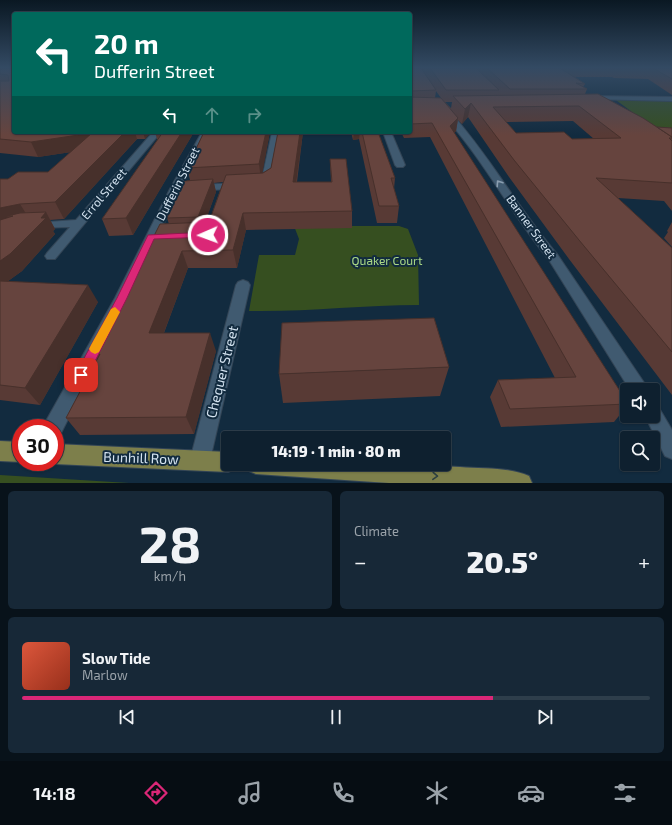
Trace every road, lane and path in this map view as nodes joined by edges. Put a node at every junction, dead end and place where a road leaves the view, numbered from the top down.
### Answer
1 (585, 92) edge
2 (591, 97) junction
3 (672, 99) edge
4 (587, 104) edge
5 (603, 105) joint
6 (441, 106) edge
7 (155, 134) edge
8 (205, 134) edge
9 (276, 134) edge
10 (388, 134) edge
11 (400, 165) dead end
12 (224, 187) junction
13 (175, 189) junction
14 (220, 199) edge
15 (79, 223) junction
16 (22, 227) edge
17 (52, 256) dead end
18 (243, 285) dead end
19 (635, 383) edge
20 (58, 419) edge
21 (658, 423) edge
22 (672, 449) edge
23 (0, 451) edge
24 (12, 452) edge
25 (64, 454) edge
26 (200, 460) junction
27 (221, 462) edge
28 (370, 471) edge
29 (522, 483) edge

1 - 2 main road
2 - 3 street
2 - 5 main road
4 - 5 street
19 -> 6 street, Banner Street
7 - 15 street, Errol Street
8 - 13 street, Dufferin Street
9 - 12 street
10 - 11 street
12 - 13 street
12 - 14 street
13 - 20 street, Dufferin Street
15 - 16 street
15 - 17 street, Errol Street
18 - 26 street, Chequer Street
21 - 22 street
23 - 24 main road
25 - 26 main road, Bunhill Row
26 - 27 main road, Bunhill Row
28 -> 29 main road

